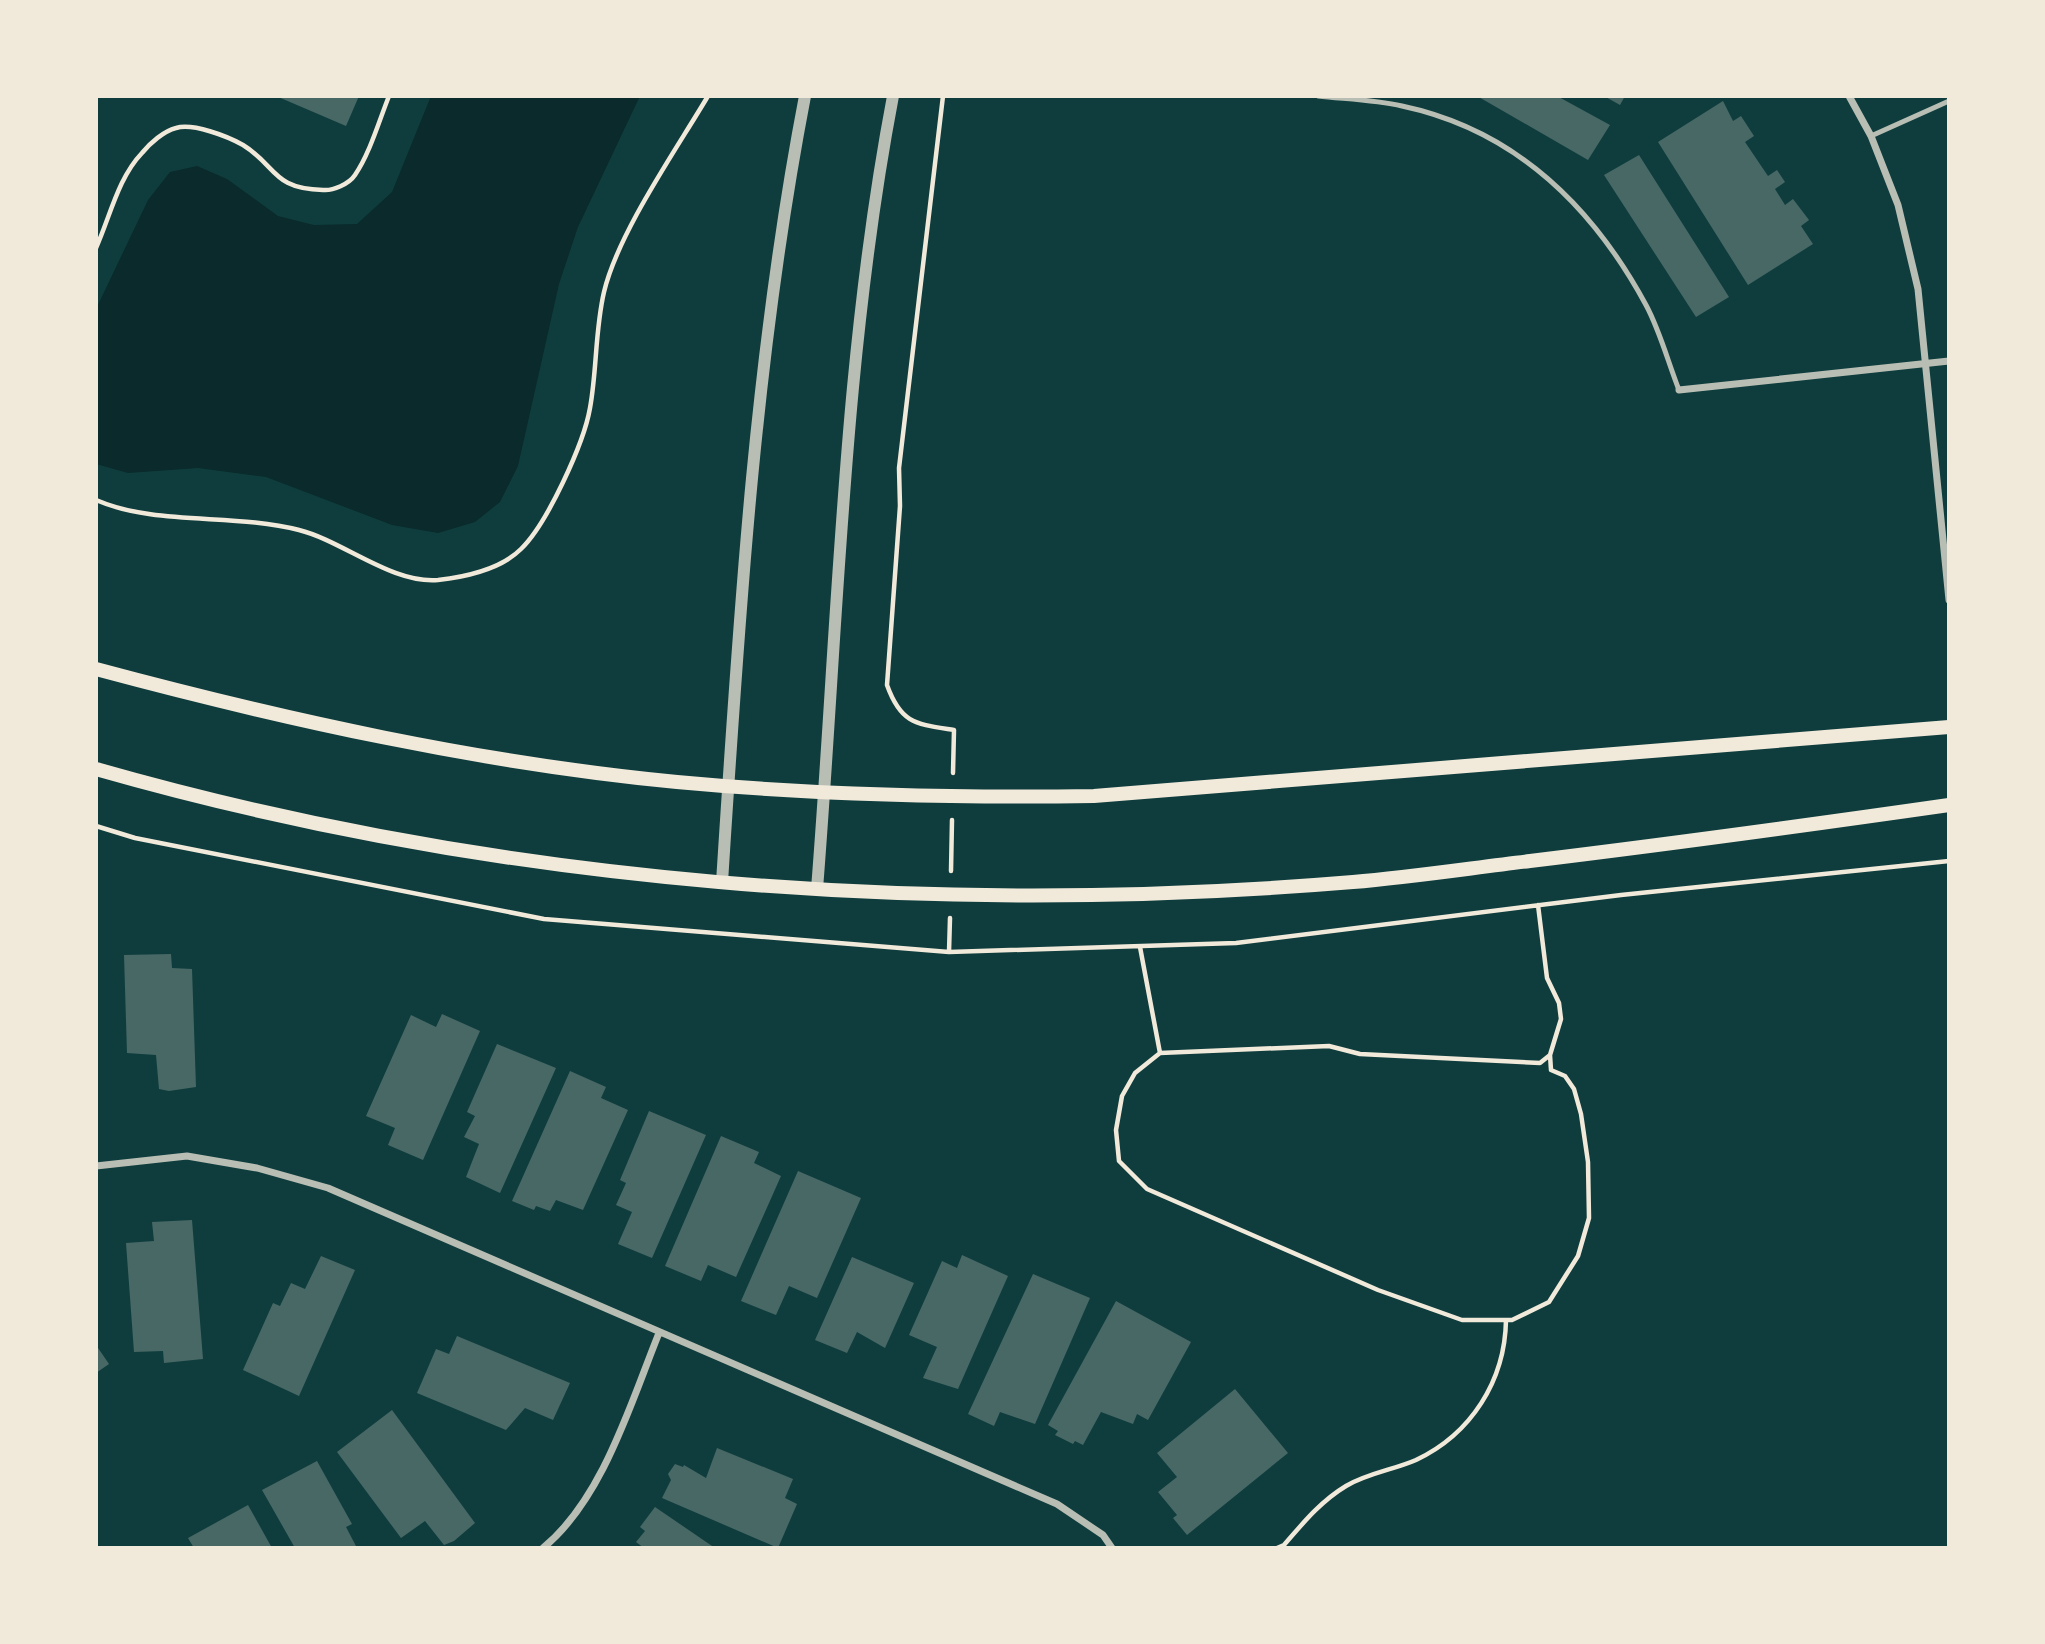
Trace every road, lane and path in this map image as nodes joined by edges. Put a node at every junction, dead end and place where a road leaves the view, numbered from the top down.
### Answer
1 (388, 96) edge
2 (708, 96) edge
3 (805, 96) edge
4 (893, 96) edge
5 (943, 96) edge
6 (1318, 96) edge
7 (1403, 96) edge
8 (1849, 96) edge
9 (1949, 101) edge
10 (1402, 106) junction
11 (1871, 136) junction
12 (96, 248) edge
13 (1949, 362) edge
14 (1925, 364) junction
15 (1679, 390) joint
16 (96, 500) edge
17 (1949, 600) edge
18 (96, 669) edge
19 (1949, 727) edge
20 (96, 769) edge
21 (728, 786) junction
22 (824, 793) junction
23 (952, 798) junction
24 (1949, 805) edge
25 (722, 882) junction
26 (817, 890) junction
27 (950, 894) junction
28 (1538, 905) dead end
29 (1140, 947) dead end
30 (949, 952) dead end
31 (1160, 1053) junction
32 (1550, 1055) junction
33 (96, 1166) edge
34 (1506, 1320) junction
35 (659, 1332) junction
36 (543, 1548) edge
37 (1112, 1548) edge
38 (1278, 1548) edge

1 - 12 path
2 - 16 path
3 - 21 street
4 - 22 street
5 - 23 path
6 - 10 lane
7 - 10 lane
8 - 11 street
9 - 11 lane
10 - 15 lane
11 - 14 street
13 - 14 street
14 - 15 street
14 - 17 street
18 - 21 main road
19 - 23 main road
20 - 25 main road
21 - 22 main road
21 - 25 street
22 - 23 main road
22 - 26 street
23 - 27 path
24 - 27 main road
25 - 26 main road
26 - 27 main road
27 - 30 path
28 - 32 path
29 - 31 path
31 - 32 path
31 - 34 path
32 - 34 path
33 - 35 street
34 - 38 path
35 - 36 street
35 - 37 street

